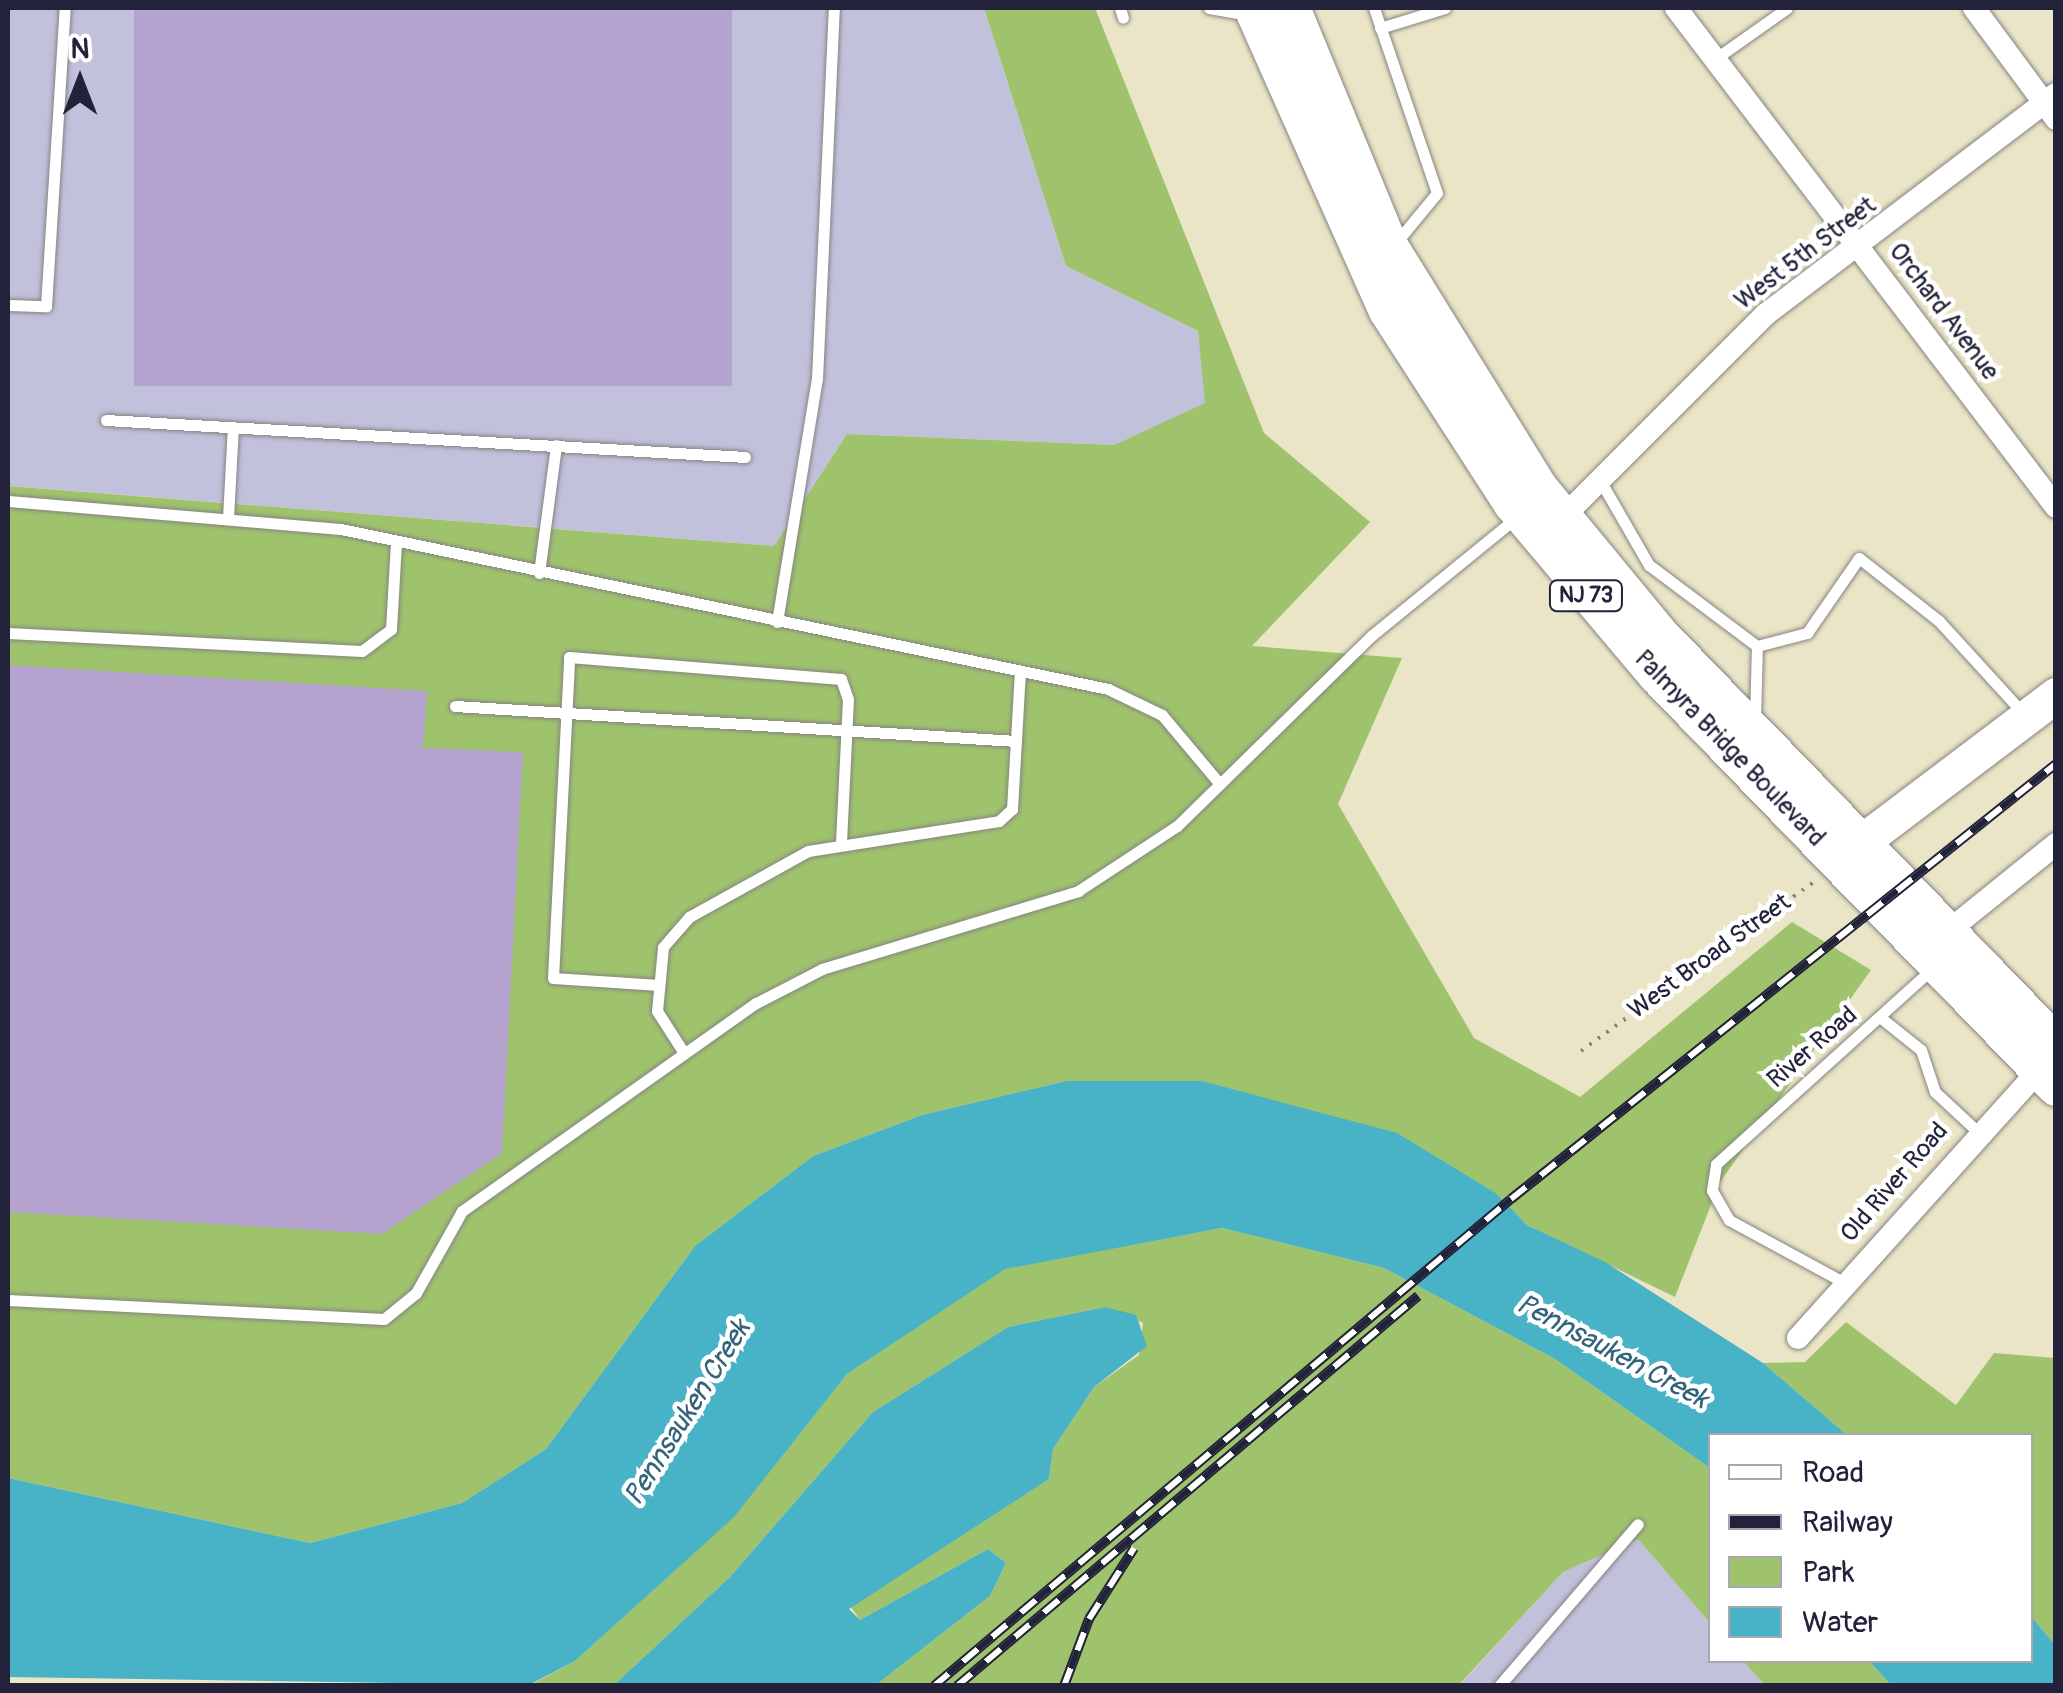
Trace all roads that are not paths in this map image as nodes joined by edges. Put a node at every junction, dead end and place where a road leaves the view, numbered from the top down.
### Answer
1 (66, 8) edge
2 (834, 8) edge
3 (1209, 8) edge
4 (1374, 8) edge
5 (1445, 8) edge
6 (1676, 8) edge
7 (1787, 8) edge
8 (1974, 8) edge
9 (1267, 10) edge
10 (1380, 28) junction
11 (1715, 60) junction
12 (2051, 105) edge
13 (1390, 248) junction
14 (1861, 248) junction
15 (8, 305) edge
16 (106, 420) dead end
17 (233, 427) junction
18 (556, 446) junction
19 (744, 458) dead end
20 (1601, 482) junction
21 (8, 501) edge
22 (2056, 508) edge
23 (1521, 514) junction
24 (228, 518) junction
25 (1562, 518) junction
26 (396, 541) junction
27 (1641, 555) junction
28 (1600, 566) junction
29 (539, 573) junction
30 (776, 622) junction
31 (8, 633) edge
32 (1757, 646) junction
33 (1020, 671) junction
34 (2056, 695) edge
35 (455, 706) dead end
36 (565, 714) junction
37 (2026, 717) junction
38 (846, 731) junction
39 (1754, 734) junction
40 (1016, 742) junction
41 (1220, 784) junction
42 (841, 844) junction
43 (2056, 844) edge
44 (1850, 853) junction
45 (1942, 948) junction
46 (659, 984) junction
47 (1881, 1018) junction
48 (684, 1053) junction
49 (2050, 1067) edge
50 (1977, 1130) junction
51 (1845, 1283) junction
52 (8, 1300) edge
53 (1798, 1338) dead end
54 (1638, 1524) dead end
55 (1499, 1686) edge

1 - 15 lane
2 - 30 lane
3 - 9 lane
4 - 10 lane
5 - 10 lane
6 - 11 street, Orchard Avenue
7 - 11 lane
8 - 12 street
9 - 13 highway, Palmyra Bridge Boulevard / NJ 73
9 - 23 highway, Palmyra Bridge Boulevard / NJ 73
10 - 13 lane
11 - 14 street, Orchard Avenue
12 - 14 street, West 5th Street
13 - 25 highway, Palmyra Bridge Boulevard / NJ 73
14 - 20 street, West 5th Street
14 - 22 street, Orchard Avenue
16 - 17 lane
17 - 18 lane
17 - 24 lane
18 - 19 lane
18 - 29 lane
20 - 25 street, West 5th Street
20 - 27 lane
21 - 24 lane
23 - 41 lane
23 - 44 highway, Palmyra Bridge Boulevard / NJ 73
24 - 26 lane
25 - 28 highway, Palmyra Bridge Boulevard / NJ 73
26 - 29 lane
26 - 31 lane
27 - 28 lane
27 - 32 lane
28 - 39 highway, Palmyra Bridge Boulevard / NJ 73
29 - 30 lane
30 - 33 lane
32 - 37 lane
32 - 39 lane
33 - 40 lane
33 - 41 lane
34 - 37 main road
35 - 36 lane
36 - 38 lane
36 - 38 lane
36 - 46 lane
37 - 44 main road
38 - 40 lane
38 - 42 lane
39 - 44 highway, Palmyra Bridge Boulevard / NJ 73
40 - 42 lane
41 - 48 lane
42 - 46 lane
43 - 45 street
44 - 45 highway, Palmyra Bridge Boulevard / NJ 73
45 - 47 lane, River Road
45 - 49 highway, Palmyra Bridge Boulevard / NJ 73
46 - 48 lane
47 - 50 lane
47 - 51 lane, River Road
48 - 52 lane
49 - 50 street, Old River Road
50 - 51 street, Old River Road
51 - 53 street, Old River Road
54 - 55 lane

